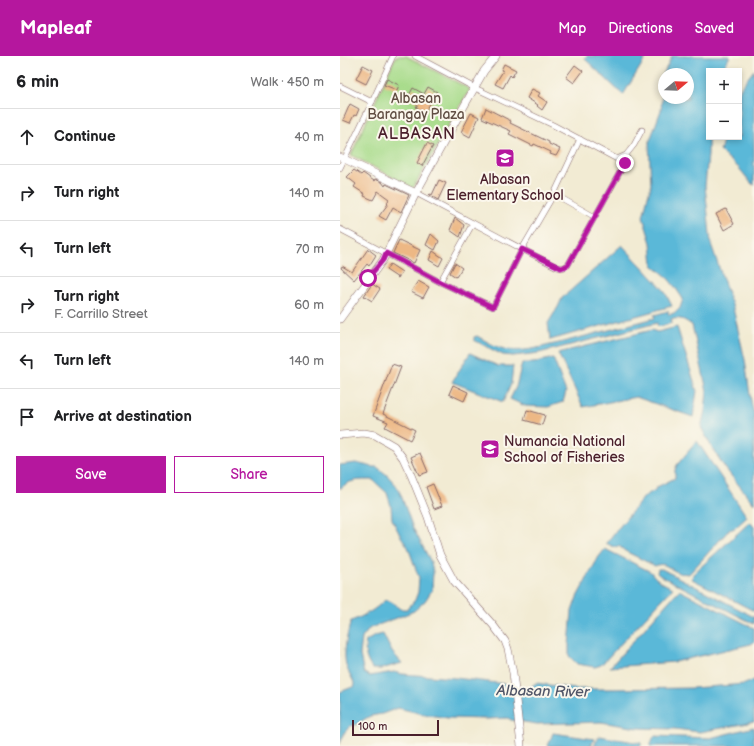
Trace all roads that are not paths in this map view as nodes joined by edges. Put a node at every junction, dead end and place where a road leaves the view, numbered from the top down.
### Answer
1 (393, 56) edge
2 (415, 56) edge
3 (496, 56) edge
4 (340, 86) edge
5 (475, 88) junction
6 (372, 102) junction
7 (642, 130) dead end
8 (580, 139) junction
9 (626, 155) junction
10 (342, 158) edge
11 (340, 168) edge
12 (416, 193) junction
13 (554, 194) junction
14 (595, 217) junction
15 (473, 223) junction
16 (340, 229) edge
17 (522, 249) junction
18 (386, 253) junction
19 (440, 282) junction
20 (340, 319) edge
21 (340, 435) edge
22 (521, 746) edge

1 - 6 street
2 - 5 street
3 - 5 street
4 - 6 street
5 - 8 street
5 - 12 street
6 - 10 street
7 - 9 street
8 - 9 street
8 - 13 street
9 - 14 street
10 - 11 street
10 - 12 street
12 - 15 street
12 - 18 street
13 - 14 street
13 - 17 street
14 - 17 street
15 - 17 street
15 - 19 street
16 - 18 street
17 - 19 street
18 - 19 street
18 - 20 street
21 - 22 street

